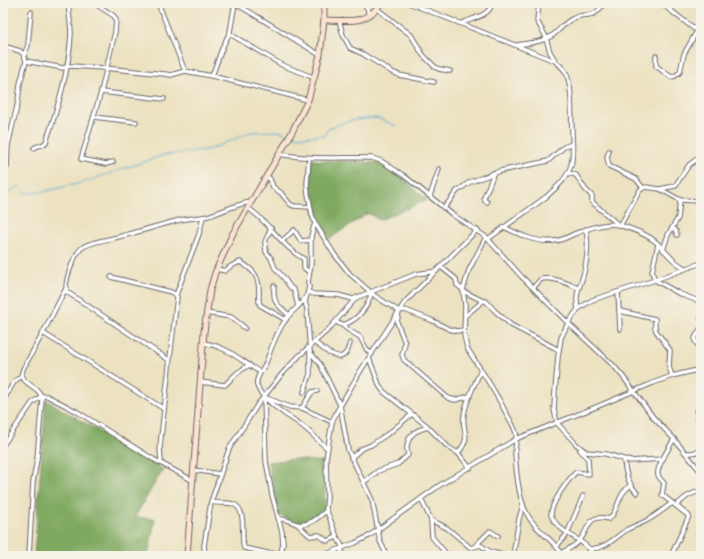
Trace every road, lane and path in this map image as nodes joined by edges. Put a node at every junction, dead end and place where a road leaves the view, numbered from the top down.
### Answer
1 (69, 3) edge
2 (94, 3) edge
3 (158, 3) edge
4 (235, 3) edge
5 (324, 3) edge
6 (364, 3) edge
7 (381, 3) edge
8 (409, 3) edge
9 (492, 3) edge
10 (539, 3) edge
11 (604, 3) edge
12 (661, 3) edge
13 (377, 9) junction
14 (31, 12) dead end
15 (368, 17) junction
16 (324, 20) junction
17 (339, 20) junction
18 (462, 23) junction
19 (697, 31) junction
20 (230, 34) junction
21 (701, 34) edge
22 (546, 39) junction
23 (516, 45) junction
24 (3, 46) edge
25 (24, 55) junction
26 (320, 55) junction
27 (656, 56) dead end
28 (26, 61) junction
29 (555, 61) junction
30 (67, 67) junction
31 (107, 68) junction
32 (185, 71) junction
33 (450, 72) dead end
34 (212, 76) junction
35 (315, 78) junction
36 (434, 82) dead end
37 (102, 92) junction
38 (164, 99) dead end
39 (308, 100) junction
40 (94, 117) junction
41 (136, 122) dead end
42 (572, 144) junction
43 (34, 148) dead end
44 (609, 151) dead end
45 (279, 154) junction
46 (701, 156) edge
47 (309, 158) junction
48 (113, 162) dead end
49 (7, 167) dead end
50 (439, 168) dead end
51 (493, 173) junction
52 (568, 173) junction
53 (266, 176) junction
54 (643, 188) junction
55 (660, 189) junction
56 (430, 196) junction
57 (680, 200) junction
58 (251, 202) junction
59 (487, 202) dead end
60 (701, 202) edge
61 (310, 207) junction
62 (248, 208) junction
63 (444, 208) junction
64 (203, 217) junction
65 (315, 223) junction
66 (620, 226) junction
67 (271, 228) junction
68 (504, 228) junction
69 (673, 228) junction
70 (586, 229) junction
71 (477, 230) junction
72 (677, 235) dead end
73 (487, 238) junction
74 (282, 240) junction
75 (311, 240) junction
76 (658, 244) junction
77 (663, 250) junction
78 (701, 263) edge
79 (442, 267) junction
80 (685, 268) junction
81 (217, 269) junction
82 (437, 271) junction
83 (309, 272) junction
84 (111, 277) dead end
85 (655, 280) junction
86 (274, 286) dead end
87 (534, 288) junction
88 (578, 288) junction
89 (66, 289) junction
90 (463, 290) junction
91 (308, 292) junction
92 (371, 292) junction
93 (618, 292) junction
94 (176, 295) junction
95 (306, 297) junction
96 (356, 298) junction
97 (483, 301) junction
98 (701, 302) edge
99 (298, 306) junction
100 (578, 309) junction
101 (399, 311) junction
102 (620, 311) junction
103 (206, 313) junction
104 (289, 315) junction
105 (465, 316) junction
106 (286, 320) junction
107 (336, 322) junction
108 (568, 323) junction
109 (342, 325) junction
110 (245, 328) dead end
111 (701, 328) edge
112 (620, 329) dead end
113 (464, 330) junction
114 (43, 333) junction
115 (314, 342) junction
116 (203, 343) junction
117 (350, 343) dead end
118 (309, 346) junction
119 (701, 349) edge
120 (559, 350) junction
121 (310, 352) junction
122 (372, 354) junction
123 (369, 358) junction
124 (169, 360) junction
125 (249, 365) junction
126 (481, 370) junction
127 (701, 370) edge
128 (260, 372) junction
129 (21, 376) junction
130 (672, 376) junction
131 (200, 382) junction
132 (317, 391) dead end
133 (634, 391) junction
134 (304, 392) dead end
135 (42, 396) junction
136 (264, 396) junction
137 (470, 396) junction
138 (701, 398) edge
139 (4, 399) edge
140 (340, 405) junction
141 (302, 408) junction
142 (164, 409) junction
143 (412, 414) junction
144 (332, 422) junction
145 (557, 423) junction
146 (699, 424) dead end
147 (428, 427) junction
148 (516, 439) junction
149 (674, 439) junction
150 (576, 444) junction
151 (3, 445) edge
152 (327, 448) junction
153 (701, 451) edge
154 (686, 453) junction
155 (458, 454) junction
156 (351, 458) junction
157 (663, 459) junction
158 (624, 460) junction
159 (161, 463) junction
160 (470, 468) junction
161 (193, 470) junction
162 (701, 472) edge
163 (220, 474) junction
164 (192, 480) junction
165 (364, 482) junction
166 (630, 486) junction
167 (701, 490) edge
168 (637, 493) dead end
169 (583, 496) dead end
170 (421, 499) junction
171 (210, 502) junction
172 (672, 504) junction
173 (523, 505) junction
174 (676, 506) junction
175 (326, 512) junction
176 (279, 519) junction
177 (431, 520) junction
178 (298, 525) junction
179 (379, 529) junction
180 (567, 534) junction
181 (498, 536) dead end
182 (337, 537) junction
183 (580, 541) junction
184 (476, 545) junction
185 (556, 546) junction
186 (342, 549) junction
187 (590, 549) junction
188 (563, 554) edge
189 (280, 555) edge
190 (29, 556) edge
191 (187, 556) edge
192 (205, 556) edge
193 (321, 556) edge
194 (345, 556) edge
195 (387, 556) edge
196 (448, 556) edge
197 (506, 556) edge
198 (513, 556) edge
199 (596, 556) edge
200 (671, 556) edge

1 - 30 street
2 - 31 street
3 - 32 street
4 - 20 street
4 - 26 street
5 - 16 main road
6 - 15 street
7 - 13 main road
8 - 18 street
9 - 18 street
10 - 22 street
11 - 22 street
12 - 19 street
13 - 15 main road
13 - 33 street
14 - 25 street
15 - 17 main road
16 - 17 main road
16 - 26 main road
17 - 36 street
18 - 23 street
19 - 21 street
19 - 27 street
20 - 34 street
20 - 35 street
22 - 23 street
22 - 29 street
23 - 29 street
24 - 25 street
25 - 28 street
26 - 35 main road
28 - 30 street
28 - 49 street
29 - 42 street
30 - 31 street
30 - 43 street
31 - 32 street
31 - 37 street
32 - 34 street
34 - 39 street
35 - 39 main road
37 - 38 street
37 - 40 street
39 - 45 main road
40 - 41 street
40 - 48 street
42 - 51 street
42 - 52 street
44 - 54 street
45 - 47 street
45 - 53 main road
46 - 55 street
47 - 56 street
47 - 61 street
50 - 56 street
51 - 59 street
51 - 63 street
52 - 66 street
52 - 68 street
53 - 58 main road
53 - 61 street
54 - 55 street
54 - 66 street
55 - 57 street
56 - 63 street
57 - 60 street
57 - 69 street
58 - 62 main road
58 - 64 street
61 - 65 street
62 - 67 street
62 - 81 main road
63 - 71 street
64 - 89 street
64 - 94 street
65 - 75 street
65 - 92 street
66 - 70 street
66 - 76 street
67 - 74 street
67 - 99 street
68 - 70 street
68 - 73 street
69 - 72 street
69 - 77 street
70 - 88 street
71 - 73 street
71 - 79 street
73 - 87 street
73 - 90 street
74 - 75 street
74 - 83 street
75 - 83 street
76 - 77 street
76 - 85 street
77 - 80 street
78 - 80 street
79 - 82 street
79 - 90 street
80 - 85 street
81 - 103 main road
81 - 106 street
82 - 92 street
82 - 101 street
83 - 91 street
84 - 94 street
85 - 93 street
85 - 98 street
86 - 104 street
87 - 88 street
87 - 108 street
88 - 100 street
89 - 114 street
89 - 124 street
90 - 97 street
90 - 105 street
91 - 95 street
91 - 96 street
92 - 96 street
92 - 101 street
92 - 109 street
93 - 100 street
93 - 102 street
94 - 124 street
95 - 99 street
95 - 118 street
96 - 107 street
97 - 105 street
97 - 120 street
99 - 104 street
100 - 108 street
101 - 113 street
101 - 122 street
101 - 137 street
102 - 112 street
102 - 130 street
103 - 110 street
103 - 116 main road
104 - 106 street
105 - 113 street
106 - 128 street
107 - 109 street
107 - 115 street
108 - 120 street
108 - 133 street
109 - 122 street
111 - 119 street
113 - 126 street
114 - 129 street
114 - 142 street
115 - 117 street
115 - 118 street
116 - 125 street
116 - 131 main road
118 - 121 street
118 - 136 street
120 - 145 street
121 - 134 street
121 - 140 street
122 - 123 street
123 - 140 street
123 - 143 street
124 - 142 street
125 - 128 street
125 - 131 street
126 - 137 street
126 - 148 street
127 - 130 street
128 - 136 street
129 - 135 street
129 - 139 street
130 - 133 street
131 - 161 main road
132 - 141 street
133 - 145 street
133 - 149 street
135 - 151 street
135 - 159 street
135 - 190 street
136 - 141 street
136 - 152 street
136 - 163 street
136 - 176 street
137 - 155 street
138 - 146 street
140 - 144 street
140 - 156 street
141 - 144 street
142 - 159 street
143 - 147 street
143 - 156 street
144 - 152 street
145 - 148 street
145 - 150 street
147 - 155 street
147 - 165 street
148 - 160 street
148 - 173 street
149 - 154 street
149 - 157 street
150 - 158 street
150 - 180 street
152 - 175 street
153 - 154 street
154 - 162 street
155 - 160 street
156 - 165 street
157 - 158 street
157 - 172 street
158 - 166 street
159 - 164 street
160 - 170 street
161 - 163 street
161 - 164 main road
163 - 171 street
164 - 191 main road
165 - 179 street
166 - 168 street
166 - 183 street
167 - 174 street
169 - 180 street
170 - 177 street
170 - 179 street
171 - 189 street
171 - 192 street
172 - 174 street
172 - 187 street
173 - 185 street
173 - 198 street
174 - 200 street
175 - 178 street
175 - 182 street
176 - 178 street
176 - 189 street
177 - 184 street
177 - 196 street
178 - 182 street
179 - 186 street
179 - 195 street
180 - 183 street
180 - 185 street
181 - 184 street
182 - 186 street
183 - 187 street
183 - 188 street
184 - 197 street
185 - 188 street
186 - 193 street
186 - 194 street
187 - 199 street

